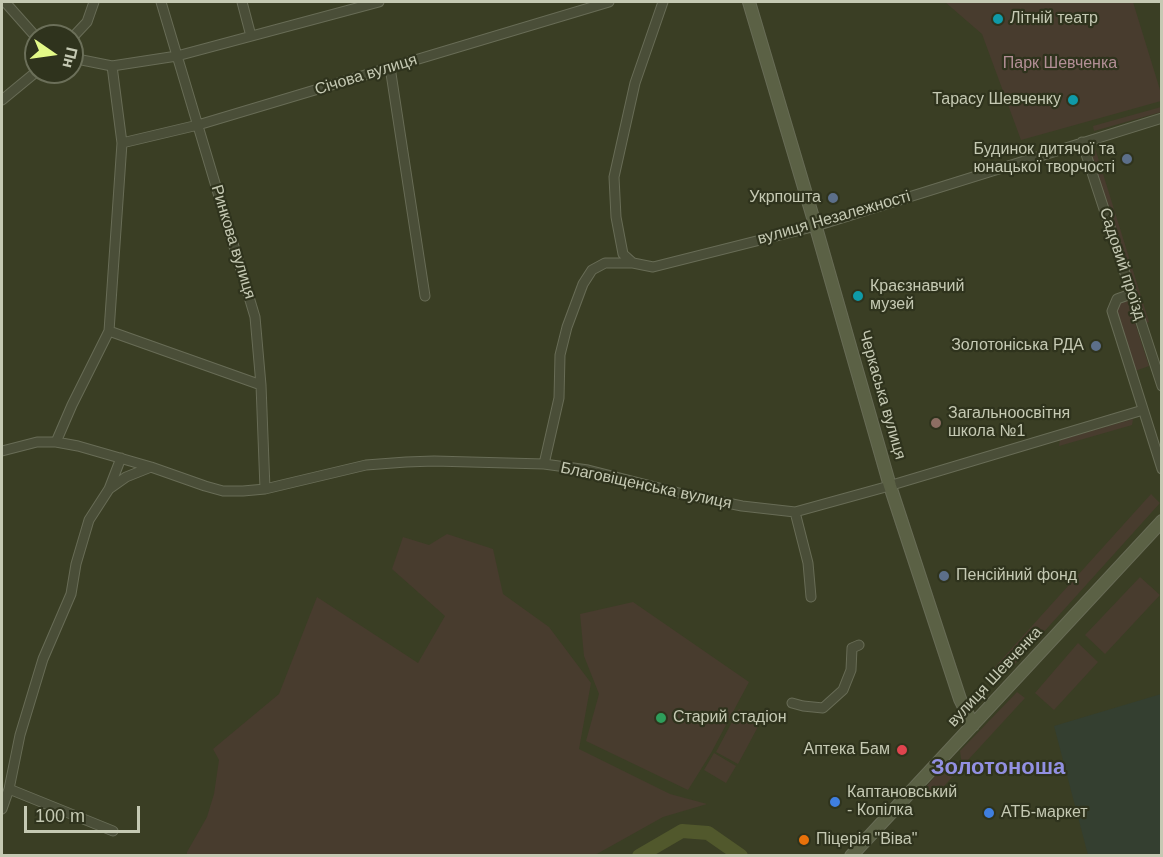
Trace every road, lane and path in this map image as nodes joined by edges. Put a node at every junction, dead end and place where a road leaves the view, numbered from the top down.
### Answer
1 (5, 2) edge
2 (94, 2) edge
3 (161, 2) edge
4 (242, 2) edge
5 (379, 2) edge
6 (609, 2) edge
7 (663, 2) edge
8 (749, 2) edge
9 (24, 24) edge
10 (84, 25) edge
11 (251, 36) junction
12 (177, 56) junction
13 (84, 60) edge
14 (112, 66) junction
15 (390, 67) junction
16 (24, 82) edge
17 (2, 100) edge
18 (1161, 118) edge
19 (198, 125) junction
20 (1082, 142) junction
21 (122, 143) junction
22 (816, 226) junction
23 (633, 263) junction
24 (1131, 294) junction
25 (425, 296) dead end
26 (109, 331) junction
27 (261, 385) junction
28 (1161, 386) edge
29 (1143, 410) junction
30 (56, 442) junction
31 (2, 451) edge
32 (121, 458) junction
33 (544, 464) junction
34 (151, 466) junction
35 (1161, 469) edge
36 (890, 486) junction
37 (109, 489) junction
38 (265, 489) junction
39 (795, 512) junction
40 (1161, 521) edge
41 (811, 597) dead end
42 (859, 645) dead end
43 (792, 703) dead end
44 (973, 725) junction
45 (9, 789) junction
46 (2, 809) edge
47 (113, 831) dead end
48 (851, 855) edge

1 - 9 street
2 - 10 street
3 - 12 street, Ринкова вулиця
4 - 11 street
5 - 11 street
6 - 15 street, Січова вулиця
7 - 23 street
8 - 22 street, Черкаська вулиця
11 - 12 street
12 - 14 street
12 - 19 street, Ринкова вулиця
13 - 14 street
14 - 21 street
15 - 19 street, Січова вулиця
15 - 25 street
16 - 17 street
18 - 20 street, вулиця Незалежності
19 - 21 street, Січова вулиця
19 - 27 street, Ринкова вулиця
20 - 22 street, вулиця Незалежності
20 - 24 street, Садовий проїзд
21 - 26 street
22 - 23 street, вулиця Незалежності
22 - 36 street, Черкаська вулиця
23 - 33 street, вулиця Незалежності
24 - 28 street, Садовий проїзд
24 - 29 street
26 - 27 street
26 - 30 street
27 - 38 street, Ринкова вулиця
29 - 35 street
29 - 36 street, Благовіщенська вулиця
30 - 31 street, Благовіщенська вулиця
30 - 32 street, Благовіщенська вулиця
32 - 34 street, Благовіщенська вулиця
32 - 37 street
33 - 38 street, Благовіщенська вулиця
33 - 39 street, Благовіщенська вулиця
34 - 37 street
34 - 38 street, Благовіщенська вулиця
36 - 39 street, Благовіщенська вулиця
36 - 44 street, Черкаська вулиця
37 - 45 street
39 - 41 street
40 - 44 street, вулиця Шевченка
42 - 43 street
44 - 48 street, вулиця Шевченка
45 - 46 street
45 - 47 street

